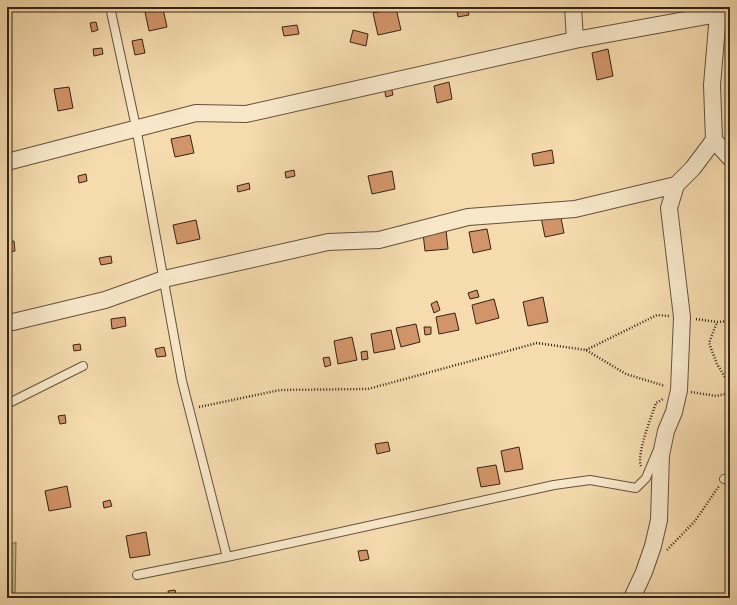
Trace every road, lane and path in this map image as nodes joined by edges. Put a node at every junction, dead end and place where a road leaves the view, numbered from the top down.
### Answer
1 (110, 7) edge
2 (573, 7) edge
3 (719, 11) edge
4 (575, 40) junction
5 (136, 127) junction
6 (714, 140) junction
7 (730, 158) edge
8 (7, 162) edge
9 (676, 185) junction
10 (164, 279) junction
11 (682, 317) junction
12 (730, 321) edge
13 (7, 322) edge
14 (717, 322) junction
15 (586, 350) junction
16 (83, 366) dead end
17 (730, 385) edge
18 (679, 390) junction
19 (730, 393) edge
20 (7, 404) edge
21 (189, 410) junction
22 (666, 431) junction
23 (727, 479) edge
24 (664, 552) dead end
25 (227, 557) junction
26 (137, 575) dead end
27 (632, 598) edge

1 - 5 lane
2 - 4 street
3 - 4 street
3 - 6 street
4 - 5 street
5 - 8 street
5 - 10 lane
6 - 7 street
6 - 9 street
9 - 10 street
9 - 11 street
10 - 13 street
10 - 21 lane
11 - 14 path
11 - 15 path
11 - 18 street
12 - 14 path
14 - 17 path
15 - 18 path
15 - 21 path
16 - 20 lane
18 - 19 path
18 - 22 street
21 - 25 lane
22 - 25 lane
22 - 27 street
23 - 24 path
25 - 26 lane

